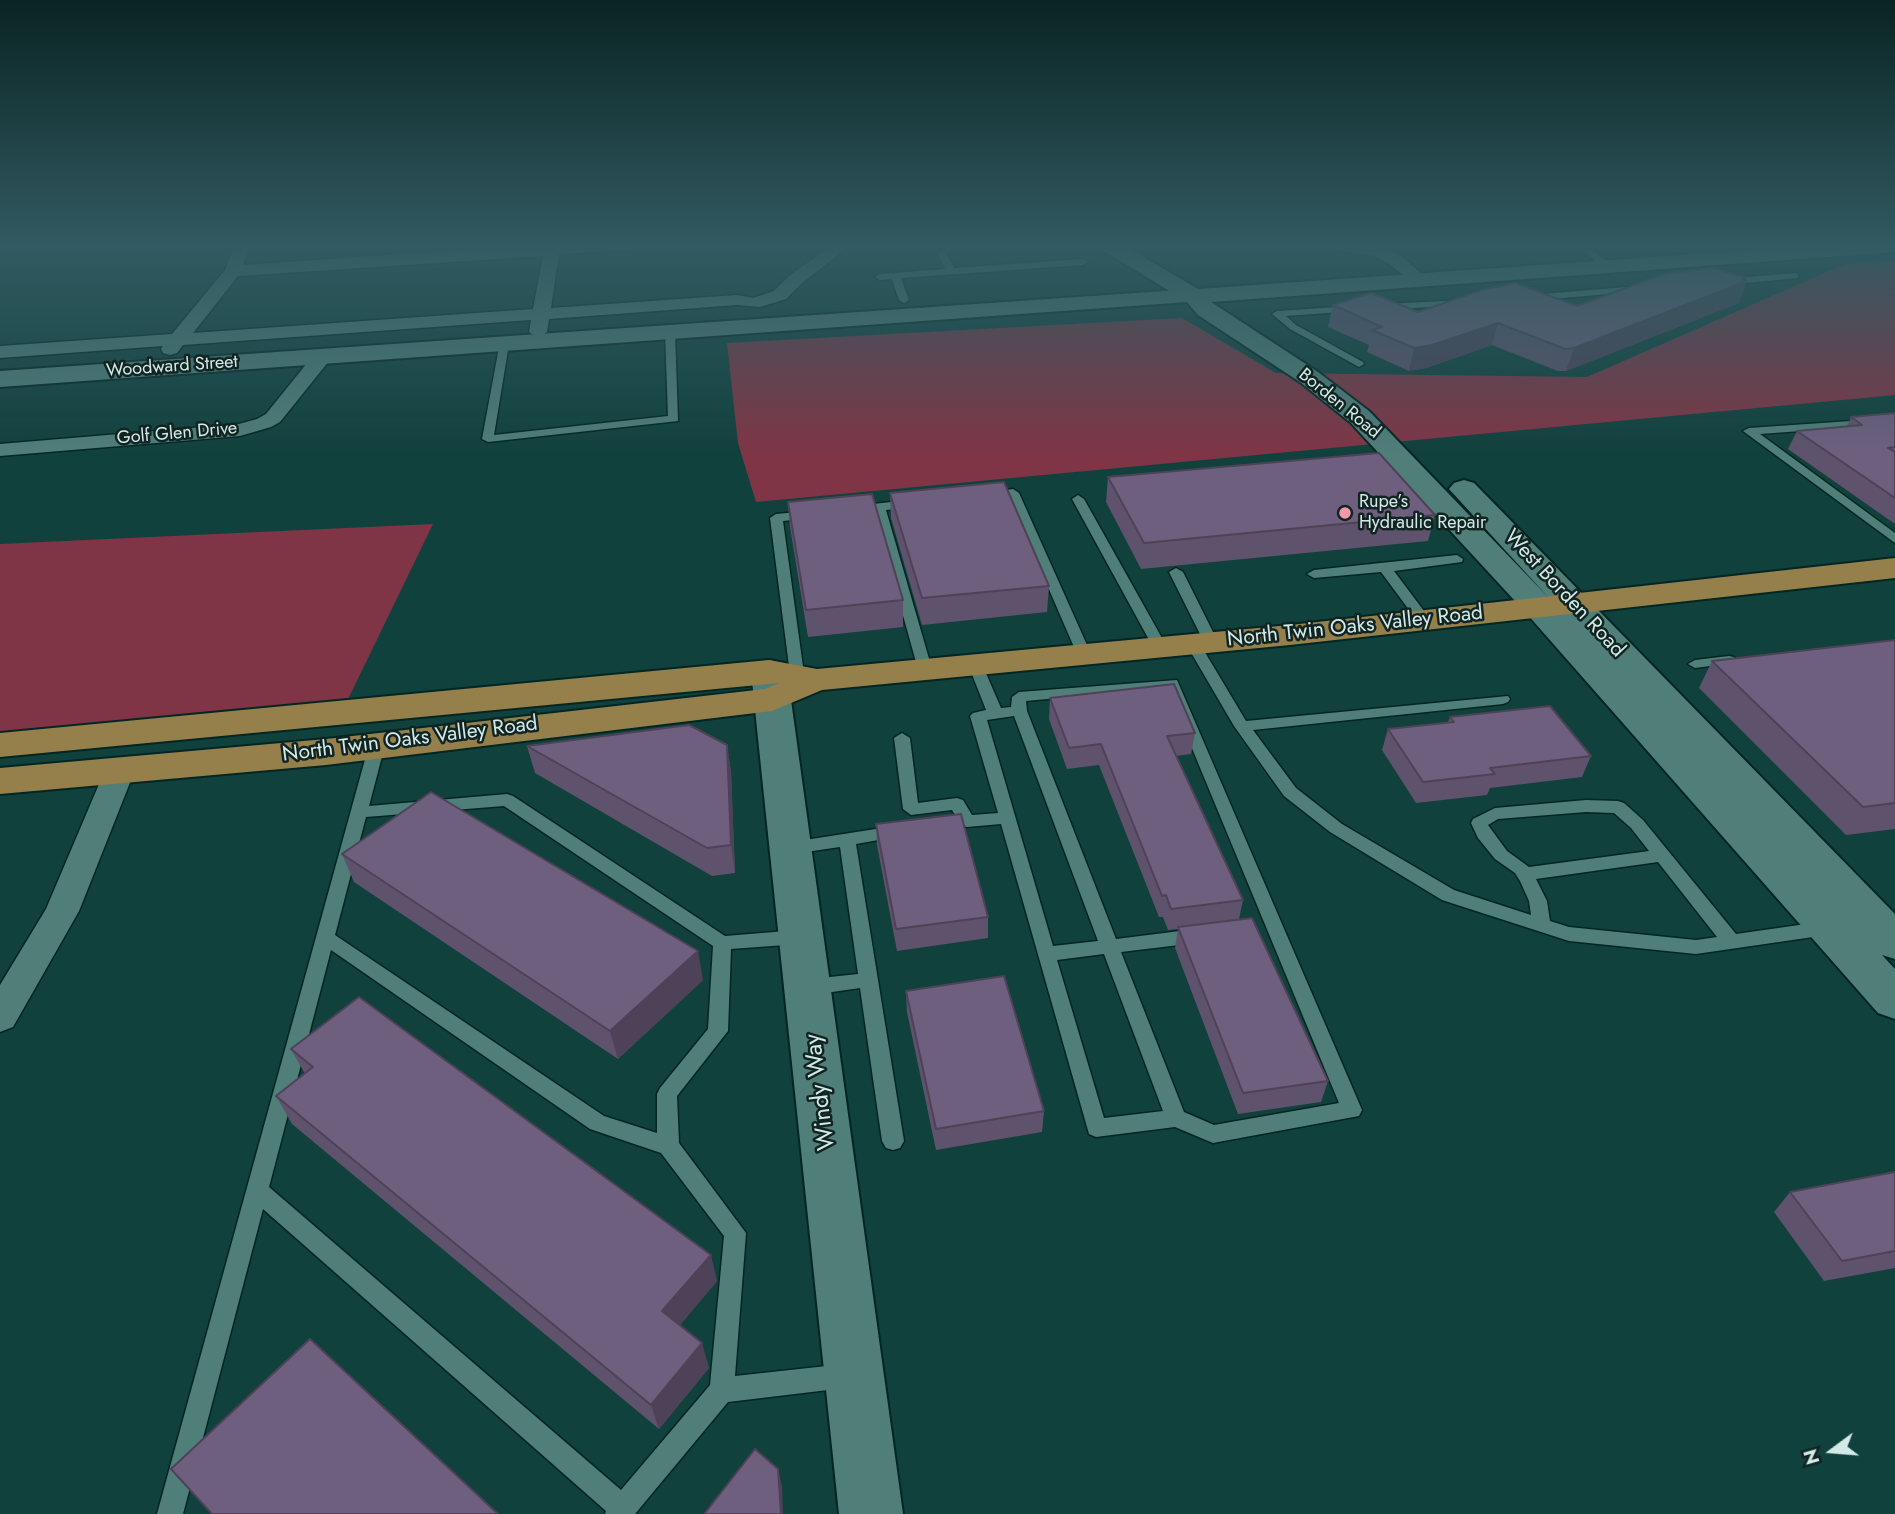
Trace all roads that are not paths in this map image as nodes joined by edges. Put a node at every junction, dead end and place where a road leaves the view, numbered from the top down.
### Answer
1 (198, 315) edge
2 (521, 315) edge
3 (543, 315) edge
4 (922, 315) edge
5 (1216, 315) edge
6 (1278, 315) edge
7 (670, 332) junction
8 (178, 340) junction
9 (536, 342) junction
10 (505, 344) junction
11 (0, 352) edge
12 (323, 356) junction
13 (155, 368) junction
14 (1334, 372) junction
15 (0, 379) edge
16 (1895, 421) edge
17 (0, 450) edge
18 (973, 497) edge
19 (1078, 499) dead end
20 (919, 503) edge
21 (879, 507) junction
22 (1895, 539) edge
23 (1457, 559) dead end
24 (1385, 568) junction
25 (1176, 572) dead end
26 (1891, 572) edge
27 (1314, 574) dead end
28 (1556, 605) junction
29 (1423, 619) junction
30 (1188, 645) junction
31 (1084, 654) junction
32 (1748, 658) edge
33 (975, 664) junction
34 (1695, 664) dead end
35 (925, 669) junction
36 (788, 681) junction
37 (1503, 699) dead end
38 (1019, 711) junction
39 (995, 713) junction
40 (1242, 726) junction
41 (902, 737) dead end
42 (0, 745) edge
43 (377, 745) junction
44 (120, 770) junction
45 (0, 781) edge
46 (359, 812) junction
47 (1007, 818) junction
48 (914, 829) edge
49 (847, 839) junction
50 (792, 848) junction
51 (1662, 855) junction
52 (1524, 874) junction
53 (1542, 926) junction
54 (1830, 928) junction
55 (1889, 928) edge
56 (1220, 934) edge
57 (325, 937) junction
58 (803, 937) junction
59 (1732, 942) junction
60 (722, 943) junction
61 (1110, 947) junction
62 (1046, 954) junction
63 (869, 980) junction
64 (809, 987) junction
65 (1895, 1000) edge
66 (0, 1017) edge
67 (1176, 1118) junction
68 (893, 1141) dead end
69 (668, 1146) junction
70 (257, 1189) junction
71 (854, 1375) junction
72 (722, 1390) junction
73 (620, 1511) edge
74 (170, 1514) edge
75 (871, 1514) edge

1 - 8 street
2 - 8 street
3 - 9 street
4 - 7 main road, Woodward Street
5 - 14 main road, Borden Road
6 - 14 lane
7 - 9 main road, Woodward Street
7 - 10 lane
8 - 11 street
8 - 13 street
9 - 10 main road, Woodward Street
10 - 12 main road, Woodward Street
12 - 13 main road, Woodward Street
12 - 17 street, Golf Glen Drive
13 - 15 main road, Woodward Street
14 - 28 main road, Borden Road
16 - 22 lane
18 - 31 lane
19 - 30 lane
20 - 21 lane
21 - 35 lane
21 - 36 lane
23 - 24 lane
24 - 27 lane
24 - 29 lane
25 - 30 lane
26 - 28 main road, North Twin Oaks Valley Road
28 - 29 main road, North Twin Oaks Valley Road
28 - 54 main road, West Borden Road
28 - 55 main road, West Borden Road
29 - 30 main road, North Twin Oaks Valley Road
30 - 31 main road, North Twin Oaks Valley Road
30 - 40 lane
31 - 33 main road, North Twin Oaks Valley Road
32 - 34 lane
33 - 35 main road, North Twin Oaks Valley Road
33 - 39 lane
35 - 36 main road, North Twin Oaks Valley Road
36 - 42 main road, North Twin Oaks Valley Road
36 - 43 main road, North Twin Oaks Valley Road
36 - 50 main road, Windy Way
37 - 40 lane
38 - 39 lane
38 - 61 lane
38 - 67 lane
39 - 47 lane
40 - 53 lane
41 - 47 lane
43 - 44 main road, North Twin Oaks Valley Road
43 - 46 lane
44 - 45 main road, North Twin Oaks Valley Road
44 - 66 street
46 - 57 lane
46 - 60 lane
47 - 62 lane
48 - 49 lane
49 - 50 lane
49 - 63 lane
50 - 58 main road, Windy Way
51 - 52 lane
51 - 52 lane
51 - 59 lane
52 - 53 lane
53 - 59 lane
54 - 59 lane
54 - 65 main road, West Borden Road
56 - 61 lane
57 - 69 lane
57 - 70 lane
58 - 60 lane
58 - 64 main road, Windy Way
60 - 69 lane
61 - 62 lane
61 - 67 lane
62 - 67 lane
63 - 64 lane
63 - 68 lane
64 - 71 main road, Windy Way
69 - 72 lane
70 - 73 lane
70 - 74 lane
71 - 72 lane
71 - 75 main road, Windy Way
72 - 73 lane

